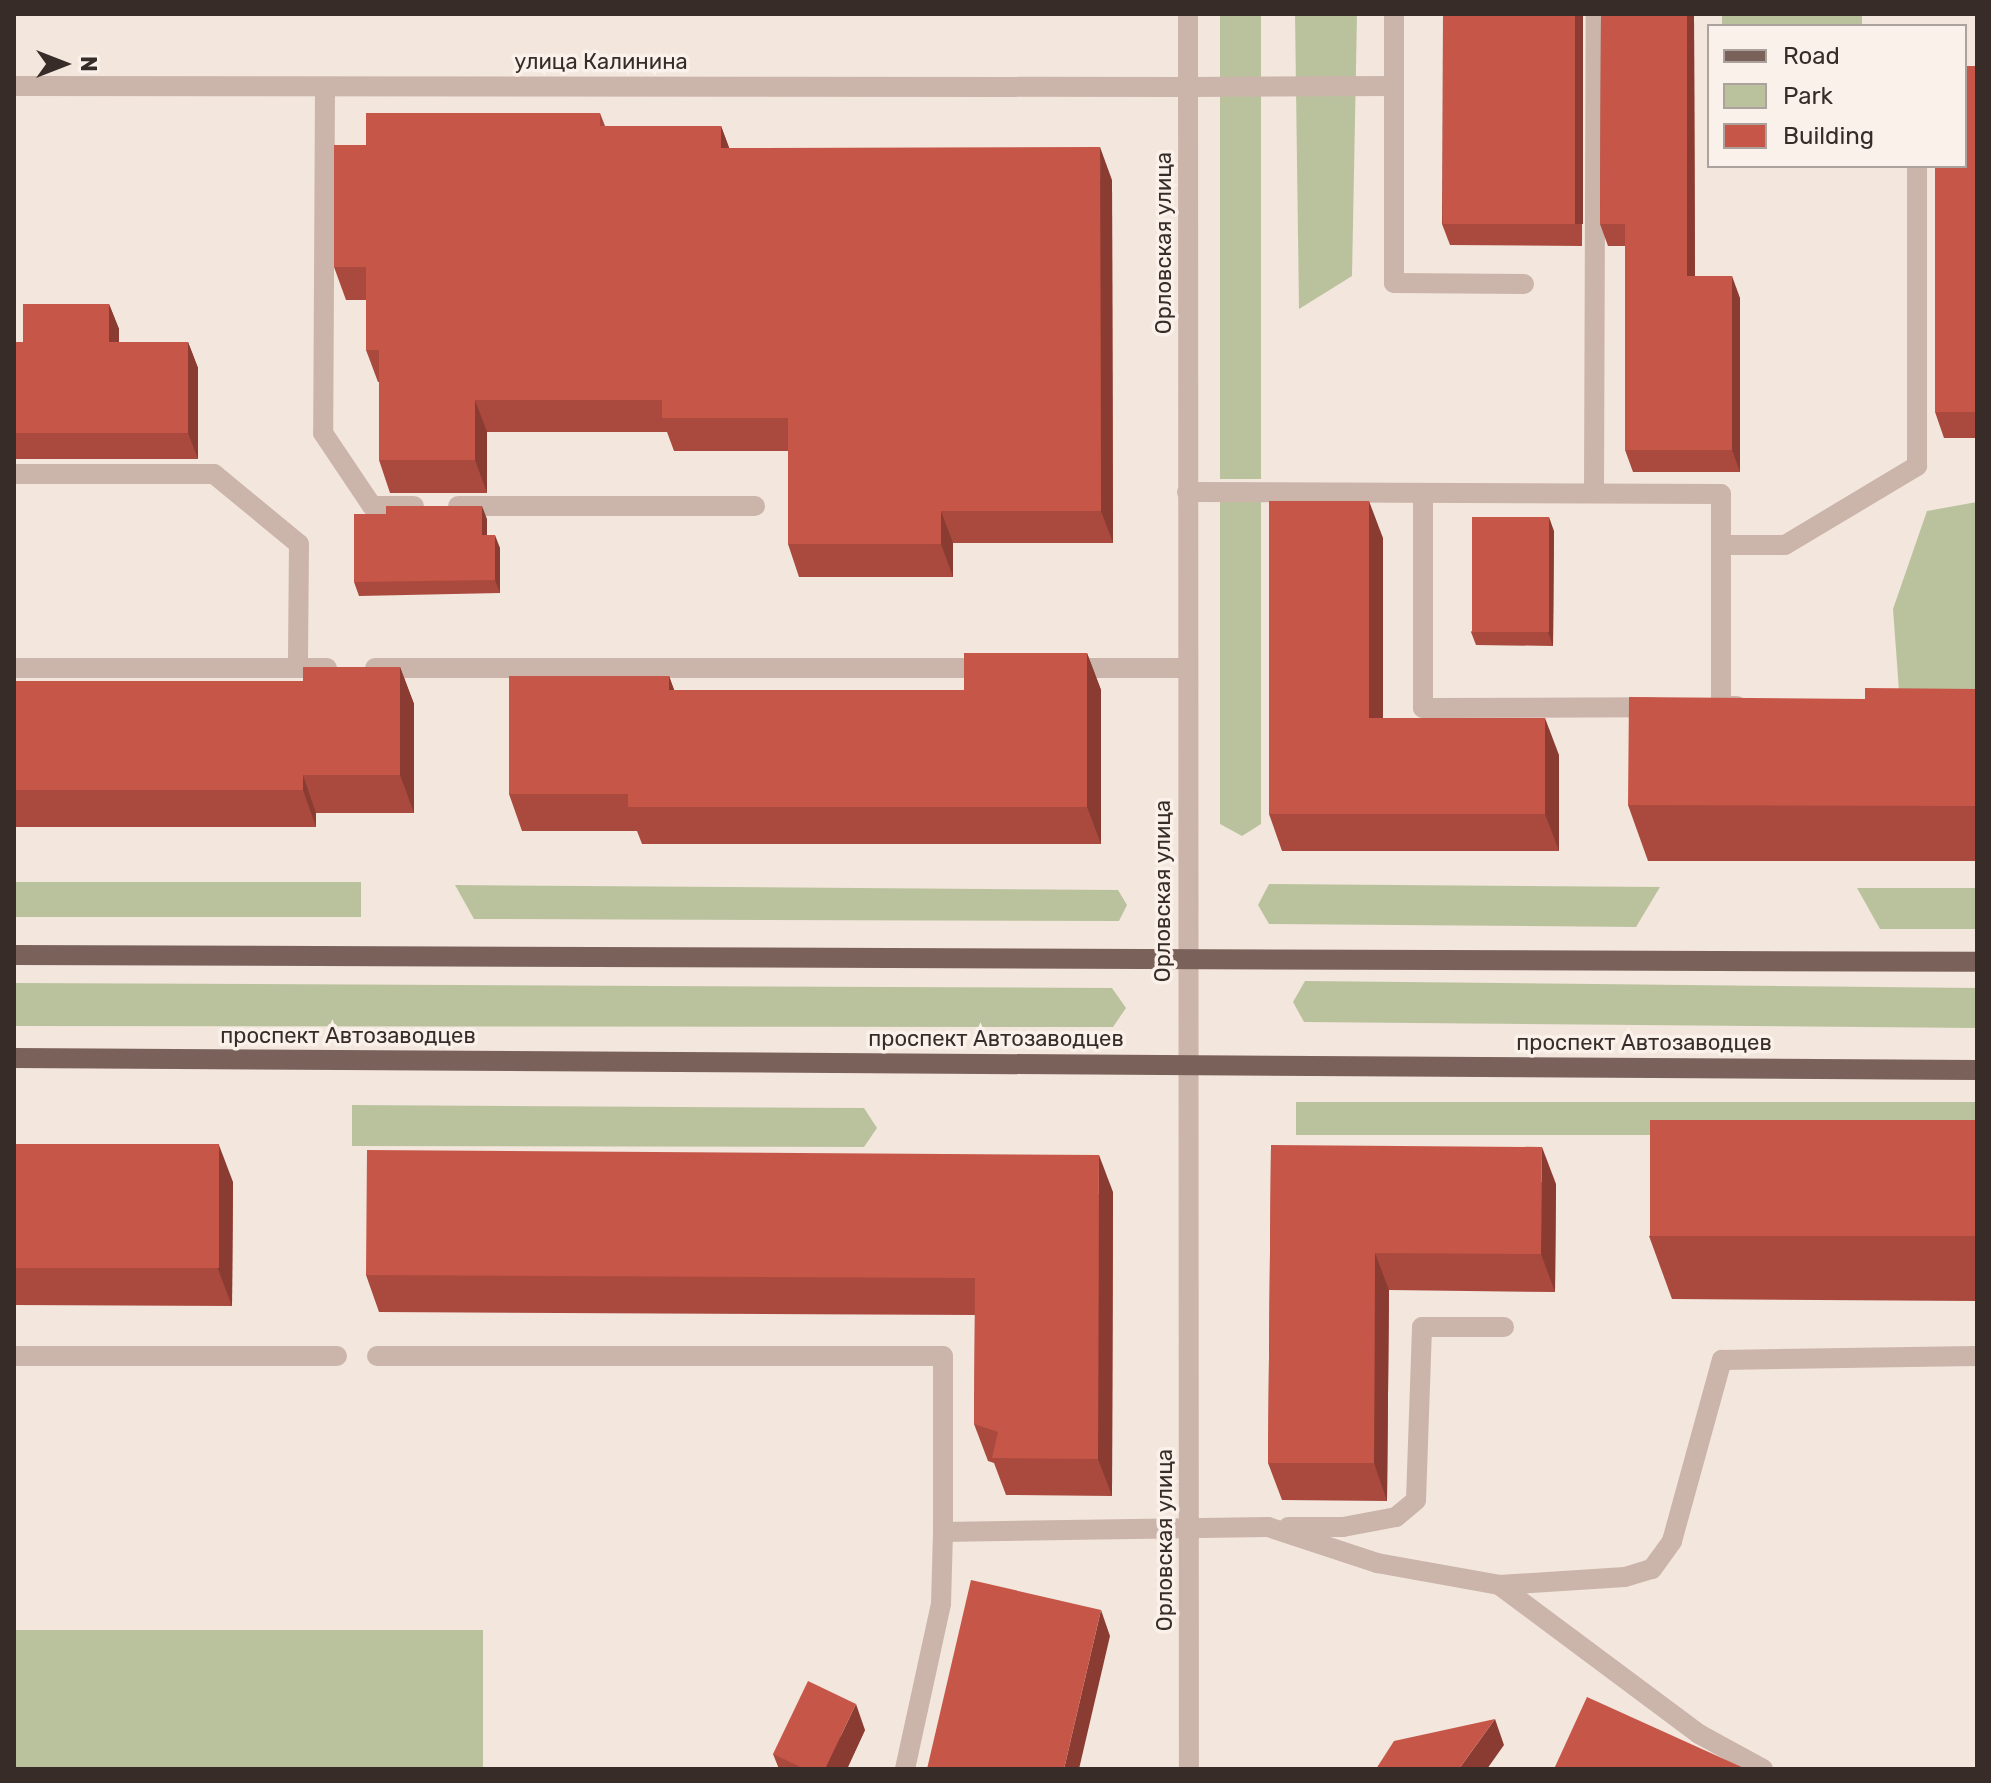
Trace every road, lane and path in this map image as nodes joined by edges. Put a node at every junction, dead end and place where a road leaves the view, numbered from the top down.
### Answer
1 (1188, 14) edge
2 (1394, 14) edge
3 (1596, 14) edge
4 (14, 86) edge
5 (1394, 86) junction
6 (325, 87) junction
7 (1188, 87) junction
8 (1917, 168) edge
9 (1524, 284) dead end
10 (14, 474) edge
11 (1187, 492) junction
12 (1423, 493) junction
13 (1594, 493) junction
14 (755, 506) dead end
15 (1721, 545) junction
16 (14, 668) edge
17 (298, 668) junction
18 (1014, 668) edge
19 (1044, 668) edge
20 (1187, 668) junction
21 (1721, 706) junction
22 (1765, 706) edge
23 (14, 955) edge
24 (1187, 957) junction
25 (1977, 962) edge
26 (14, 1058) edge
27 (1186, 1064) junction
28 (1977, 1070) edge
29 (1504, 1327) dead end
30 (14, 1356) edge
31 (337, 1356) dead end
32 (377, 1356) dead end
33 (1977, 1356) edge
34 (1189, 1527) junction
35 (1268, 1527) junction
36 (943, 1532) junction
37 (1499, 1585) junction
38 (905, 1769) edge
39 (1189, 1769) edge
40 (1763, 1769) edge

1 - 7 street, Орловская улица
2 - 5 street
3 - 13 street
4 - 6 street, улица Калинина
5 - 7 street, улица Калинина
5 - 9 street
6 - 7 street, улица Калинина
6 - 14 street
7 - 11 street, Орловская улица
8 - 15 street
10 - 17 street
11 - 12 street
11 - 20 street, Орловская улица
12 - 13 street
12 - 21 street
13 - 15 street
15 - 21 street
16 - 17 street
17 - 18 street
19 - 20 street
20 - 24 street, Орловская улица
21 - 22 street
23 - 24 main road
24 - 25 main road
24 - 27 street, Орловская улица
26 - 27 main road, проспект Автозаводцев
27 - 28 main road, проспект Автозаводцев
27 - 34 street, Орловская улица
29 - 35 street
30 - 31 street
32 - 36 street
33 - 37 street
34 - 35 street
34 - 36 street
34 - 39 street, Орловская улица
35 - 37 street
36 - 38 street
37 - 40 street

